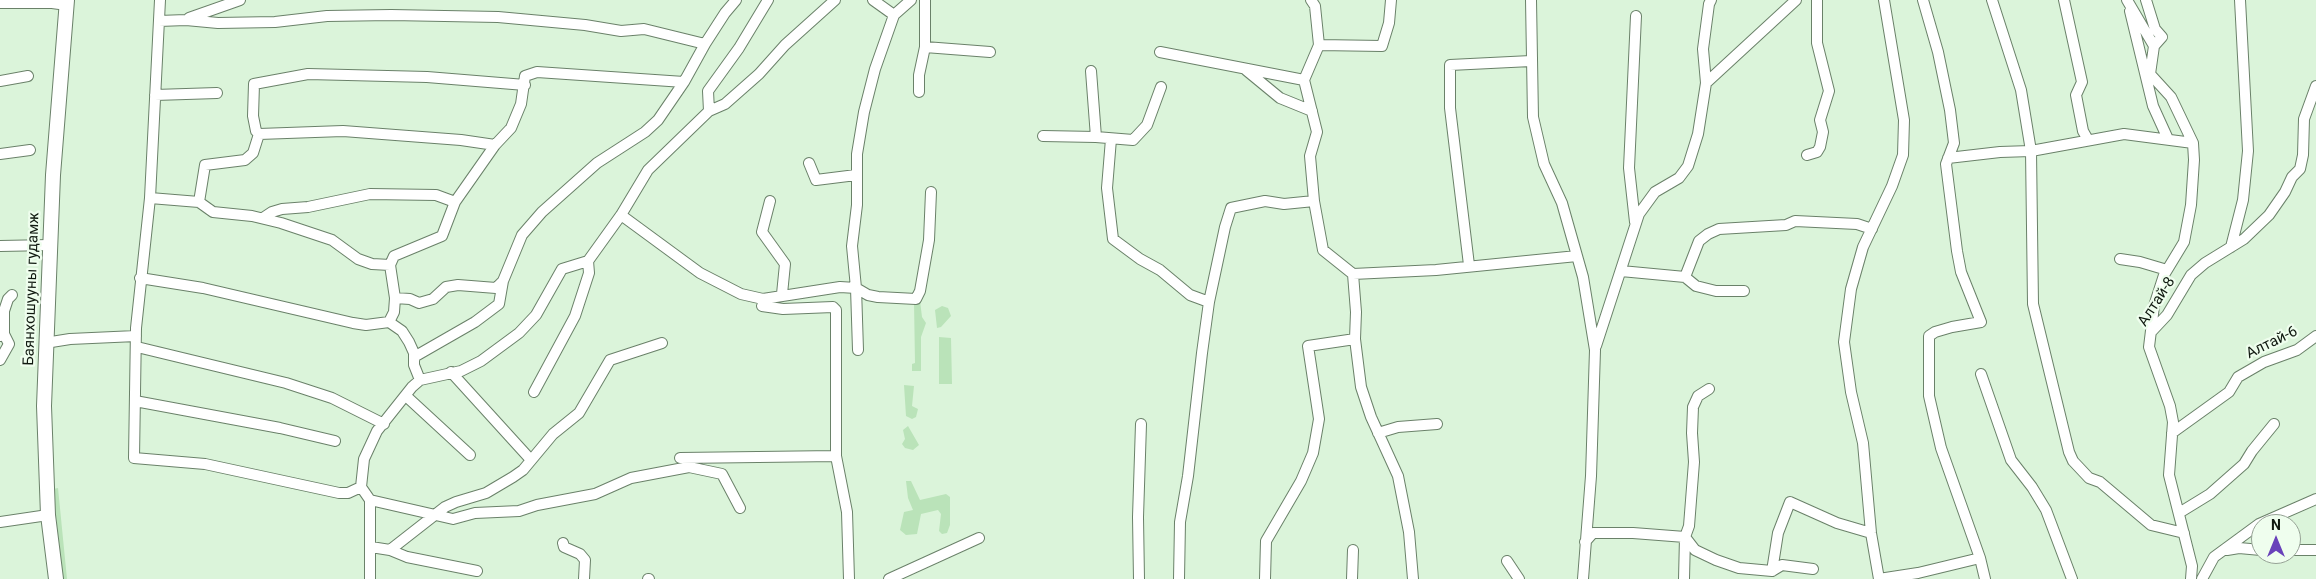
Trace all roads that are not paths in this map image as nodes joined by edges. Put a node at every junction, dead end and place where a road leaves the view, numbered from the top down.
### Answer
1 (160, 0) edge
2 (240, 0) edge
3 (736, 0) edge
4 (768, 0) edge
5 (835, 0) edge
6 (873, 0) edge
7 (911, 0) edge
8 (925, 0) edge
9 (1311, 0) edge
10 (1391, 0) edge
11 (1530, 0) edge
12 (1712, 0) edge
13 (1796, 0) edge
14 (1817, 0) edge
15 (1884, 0) edge
16 (1923, 0) edge
17 (1992, 0) edge
18 (2064, 0) edge
19 (2128, 0) edge
20 (2146, 0) edge
21 (2240, 0) edge
22 (67, 2) edge
23 (0, 3) edge
24 (894, 15) junction
25 (1636, 16) dead end
26 (186, 20) junction
27 (159, 22) junction
28 (705, 44) junction
29 (1319, 45) junction
30 (2154, 46) junction
31 (925, 47) junction
32 (990, 52) dead end
33 (1160, 52) dead end
34 (1531, 60) junction
35 (1244, 68) junction
36 (1091, 71) dead end
37 (28, 76) dead end
38 (0, 80) edge
39 (1304, 80) junction
40 (684, 82) junction
41 (1706, 83) junction
42 (525, 85) junction
43 (2316, 86) edge
44 (1161, 87) dead end
45 (919, 92) dead end
46 (217, 93) dead end
47 (155, 95) junction
48 (709, 110) junction
49 (1312, 111) junction
50 (259, 134) junction
51 (1043, 136) dead end
52 (1096, 137) junction
53 (1111, 138) junction
54 (2168, 139) junction
55 (2088, 140) junction
56 (2193, 143) junction
57 (496, 145) junction
58 (30, 150) dead end
59 (2031, 152) junction
60 (0, 154) edge
61 (1807, 156) dead end
62 (1948, 158) junction
63 (809, 164) dead end
64 (856, 175) junction
65 (930, 192) dead end
66 (150, 198) junction
67 (770, 201) dead end
68 (1314, 201) junction
69 (199, 202) junction
70 (455, 202) junction
71 (621, 215) junction
72 (263, 218) junction
73 (1636, 223) junction
74 (1872, 229) junction
75 (50, 245) junction
76 (0, 246) edge
77 (2231, 247) junction
78 (1577, 256) junction
79 (2120, 259) dead end
80 (588, 261) junction
81 (390, 265) junction
82 (1470, 265) junction
83 (2167, 270) junction
84 (1621, 271) junction
85 (1353, 274) junction
86 (140, 278) junction
87 (1685, 278) junction
88 (503, 281) junction
89 (856, 288) junction
90 (1744, 291) dead end
91 (782, 294) junction
92 (12, 295) dead end
93 (395, 298) junction
94 (1209, 302) junction
95 (762, 306) dead end
96 (389, 322) junction
97 (2152, 331) junction
98 (2, 335) edge
99 (2316, 336) edge
100 (1355, 339) junction
101 (136, 342) junction
102 (45, 343) junction
103 (662, 344) dead end
104 (858, 350) dead end
105 (1595, 350) junction
106 (414, 357) junction
107 (0, 360) edge
108 (451, 372) junction
109 (1981, 374) dead end
110 (420, 380) junction
111 (1709, 389) dead end
112 (534, 392) dead end
113 (406, 396) junction
114 (135, 401) junction
115 (384, 424) junction
116 (1141, 424) dead end
117 (1437, 424) dead end
118 (2274, 424) dead end
119 (1378, 433) junction
120 (2172, 433) junction
121 (335, 441) dead end
122 (470, 455) dead end
123 (836, 456) junction
124 (680, 458) dead end
125 (532, 460) junction
126 (361, 486) junction
127 (2316, 499) edge
128 (370, 500) junction
129 (740, 508) dead end
130 (2179, 513) junction
131 (48, 515) junction
132 (432, 515) junction
133 (0, 522) edge
134 (1871, 533) junction
135 (2184, 533) junction
136 (1685, 537) junction
137 (979, 538) dead end
138 (1585, 542) junction
139 (562, 543) dead end
140 (371, 547) junction
141 (2251, 549) edge
142 (390, 550) junction
143 (1353, 550) dead end
144 (2222, 550) junction
145 (2301, 550) edge
146 (2316, 550) edge
147 (1980, 558) junction
148 (1507, 561) dead end
149 (1814, 569) dead end
150 (477, 571) dead end
151 (1772, 571) junction
152 (56, 579) edge
153 (370, 579) edge
154 (584, 579) edge
155 (849, 579) edge
156 (889, 579) edge
157 (1139, 579) edge
158 (1179, 579) edge
159 (1265, 579) edge
160 (1352, 579) edge
161 (1413, 579) edge
162 (1519, 579) edge
163 (1584, 579) edge
164 (1684, 579) edge
165 (1879, 579) edge
166 (1985, 579) edge
167 (2072, 579) edge
168 (2191, 579) edge
169 (2202, 579) edge

1 - 27 street
2 - 26 street
3 - 28 street
4 - 48 street
5 - 48 street
6 - 24 street
7 - 24 street
8 - 31 street
9 - 29 street
10 - 29 street
11 - 34 street
12 - 41 street
13 - 41 street
14 - 61 street
15 - 74 street
16 - 62 street
17 - 59 street
18 - 55 street
19 - 30 street
19 - 54 street
20 - 30 street
21 - 77 street
22 - 23 street
22 - 75 main road, Баянхошууны гудамж
24 - 64 street
25 - 73 street
26 - 27 street
26 - 28 street
27 - 47 street
28 - 40 street
29 - 39 street
30 - 56 street
31 - 32 street
31 - 45 street
33 - 35 street
34 - 78 street
34 - 82 street
35 - 39 street
35 - 49 street
36 - 52 street
37 - 38 street
39 - 49 street
40 - 42 street
40 - 88 street
41 - 73 street
42 - 50 street
42 - 57 street
43 - 77 street, Алтай-8
44 - 53 street
46 - 47 street
47 - 66 street
48 - 71 street
49 - 68 street
50 - 57 street
50 - 69 street
51 - 52 street
52 - 53 street
53 - 94 street
54 - 55 street
54 - 56 street
55 - 59 street
56 - 83 street
57 - 70 street
58 - 60 street
59 - 62 street
59 - 135 street
62 - 147 street
63 - 64 street
64 - 89 street
65 - 89 street
66 - 69 street
66 - 86 street
67 - 91 street
68 - 85 street
68 - 94 street
69 - 72 street
70 - 72 street
70 - 81 street
71 - 80 street
71 - 91 street
72 - 81 street
73 - 84 street
74 - 87 street
74 - 134 street
75 - 76 street
75 - 102 main road, Баянхошууны гудамж
77 - 97 street, Алтай-8
78 - 82 street
78 - 105 street
79 - 83 street
80 - 108 street
80 - 112 street
81 - 93 street
82 - 85 street
83 - 97 street
84 - 87 street
84 - 105 street
85 - 100 street
86 - 96 street
86 - 101 street
87 - 90 street
88 - 93 street
88 - 106 street
89 - 91 street
89 - 104 street
92 - 98 street
93 - 96 street
94 - 158 street
95 - 123 street
96 - 106 street
97 - 120 street, Алтай-8
98 - 107 street
99 - 120 street, Алтай-6
100 - 119 street
100 - 159 street
101 - 102 street
101 - 114 street
101 - 115 street
102 - 131 main road, Баянхошууны гудамж
103 - 125 street
105 - 138 street
106 - 110 street
108 - 110 street
108 - 125 street
109 - 167 street
110 - 113 street
111 - 136 street
113 - 115 street
113 - 122 street
114 - 121 street
114 - 126 street
115 - 126 street
116 - 157 street
117 - 119 street
118 - 130 street
119 - 161 street
120 - 130 street, Алтай-8
123 - 124 street
123 - 155 street
125 - 132 street
126 - 128 street
127 - 144 street
128 - 132 street
128 - 140 street
129 - 132 street
130 - 135 street, Алтай-8
131 - 133 street
131 - 152 main road, Баянхошууны гудамж
132 - 142 street
134 - 151 street
134 - 165 street
135 - 168 street, Алтай-8
136 - 138 street
136 - 151 street
136 - 164 street
137 - 156 street
138 - 163 street
139 - 154 street
140 - 142 street
140 - 153 street
141 - 144 street
142 - 150 street
143 - 160 street
144 - 169 street
145 - 146 street
147 - 165 street
147 - 166 street
148 - 162 street
149 - 151 street

